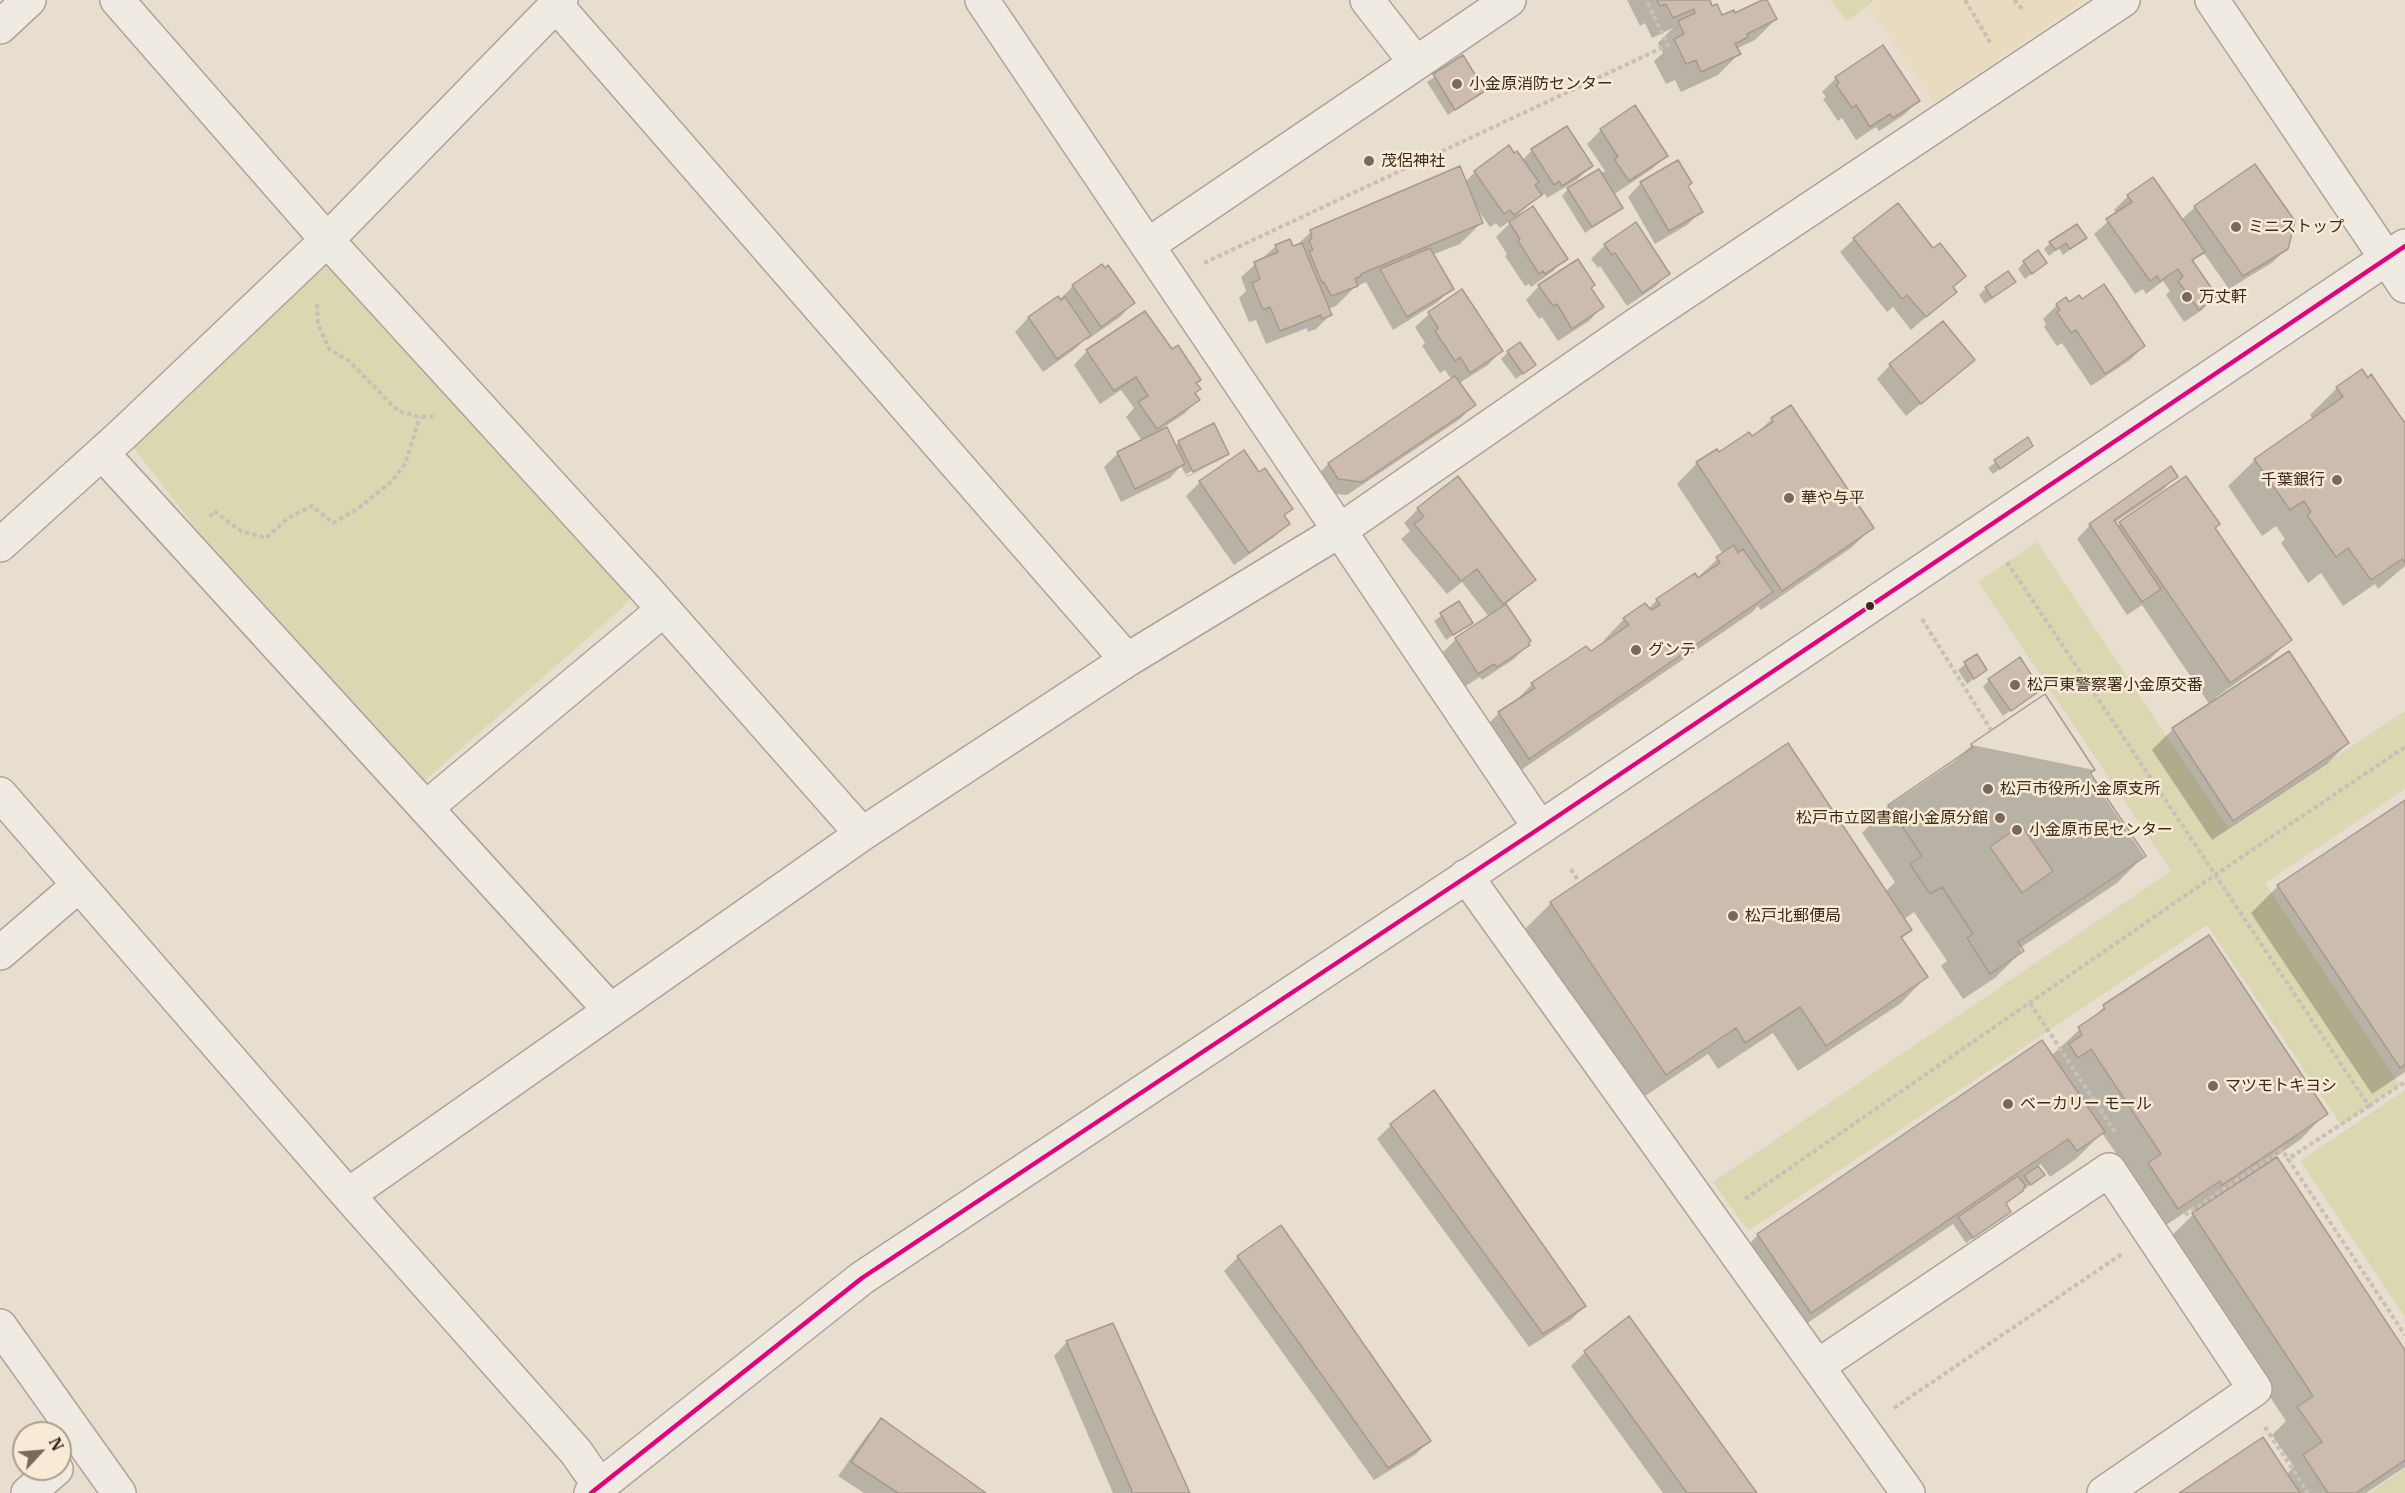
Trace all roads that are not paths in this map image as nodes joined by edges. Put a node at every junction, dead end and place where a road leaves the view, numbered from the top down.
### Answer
1 (29, 0) edge
2 (117, 0) edge
3 (982, 0) edge
4 (1367, 0) edge
5 (1509, 0) edge
6 (2122, 0) edge
7 (2212, 0) edge
8 (558, 3) edge
9 (0, 27) edge
10 (1416, 63) junction
11 (327, 240) junction
12 (1148, 245) junction
13 (2395, 252) edge
14 (2405, 286) edge
15 (102, 453) junction
16 (1339, 531) junction
17 (0, 545) edge
18 (663, 610) junction
19 (1127, 660) junction
20 (0, 795) edge
21 (427, 807) junction
22 (1540, 828) junction
23 (862, 834) junction
24 (1466, 876) junction
25 (79, 885) junction
26 (0, 953) edge
27 (610, 1010) junction
28 (348, 1195) junction
29 (0, 1326) edge
30 (1818, 1366) junction
31 (86, 1446) junction
32 (72, 1457) edge
33 (42, 1481) edge
34 (595, 1489) edge
35 (28, 1493) edge
36 (119, 1493) edge
37 (1908, 1493) edge
38 (2104, 1493) edge

1 - 9 street
2 - 11 street
3 - 12 street
4 - 10 street
5 - 10 street
6 - 16 street
7 - 13 street
8 - 11 street
8 - 19 street
10 - 12 street
11 - 15 street
11 - 18 street
12 - 16 street
13 - 14 street
13 - 22 street
15 - 17 street
15 - 21 street
16 - 19 street
16 - 22 street
18 - 21 street
18 - 23 street
19 - 23 street
20 - 25 street
21 - 27 street
22 - 24 street
23 - 27 street
24 - 30 street
24 - 34 street
25 - 26 street
25 - 28 street
27 - 28 street
28 - 34 street
29 - 31 street
30 - 37 street
30 - 38 street
31 - 32 street
31 - 36 street
33 - 35 street

